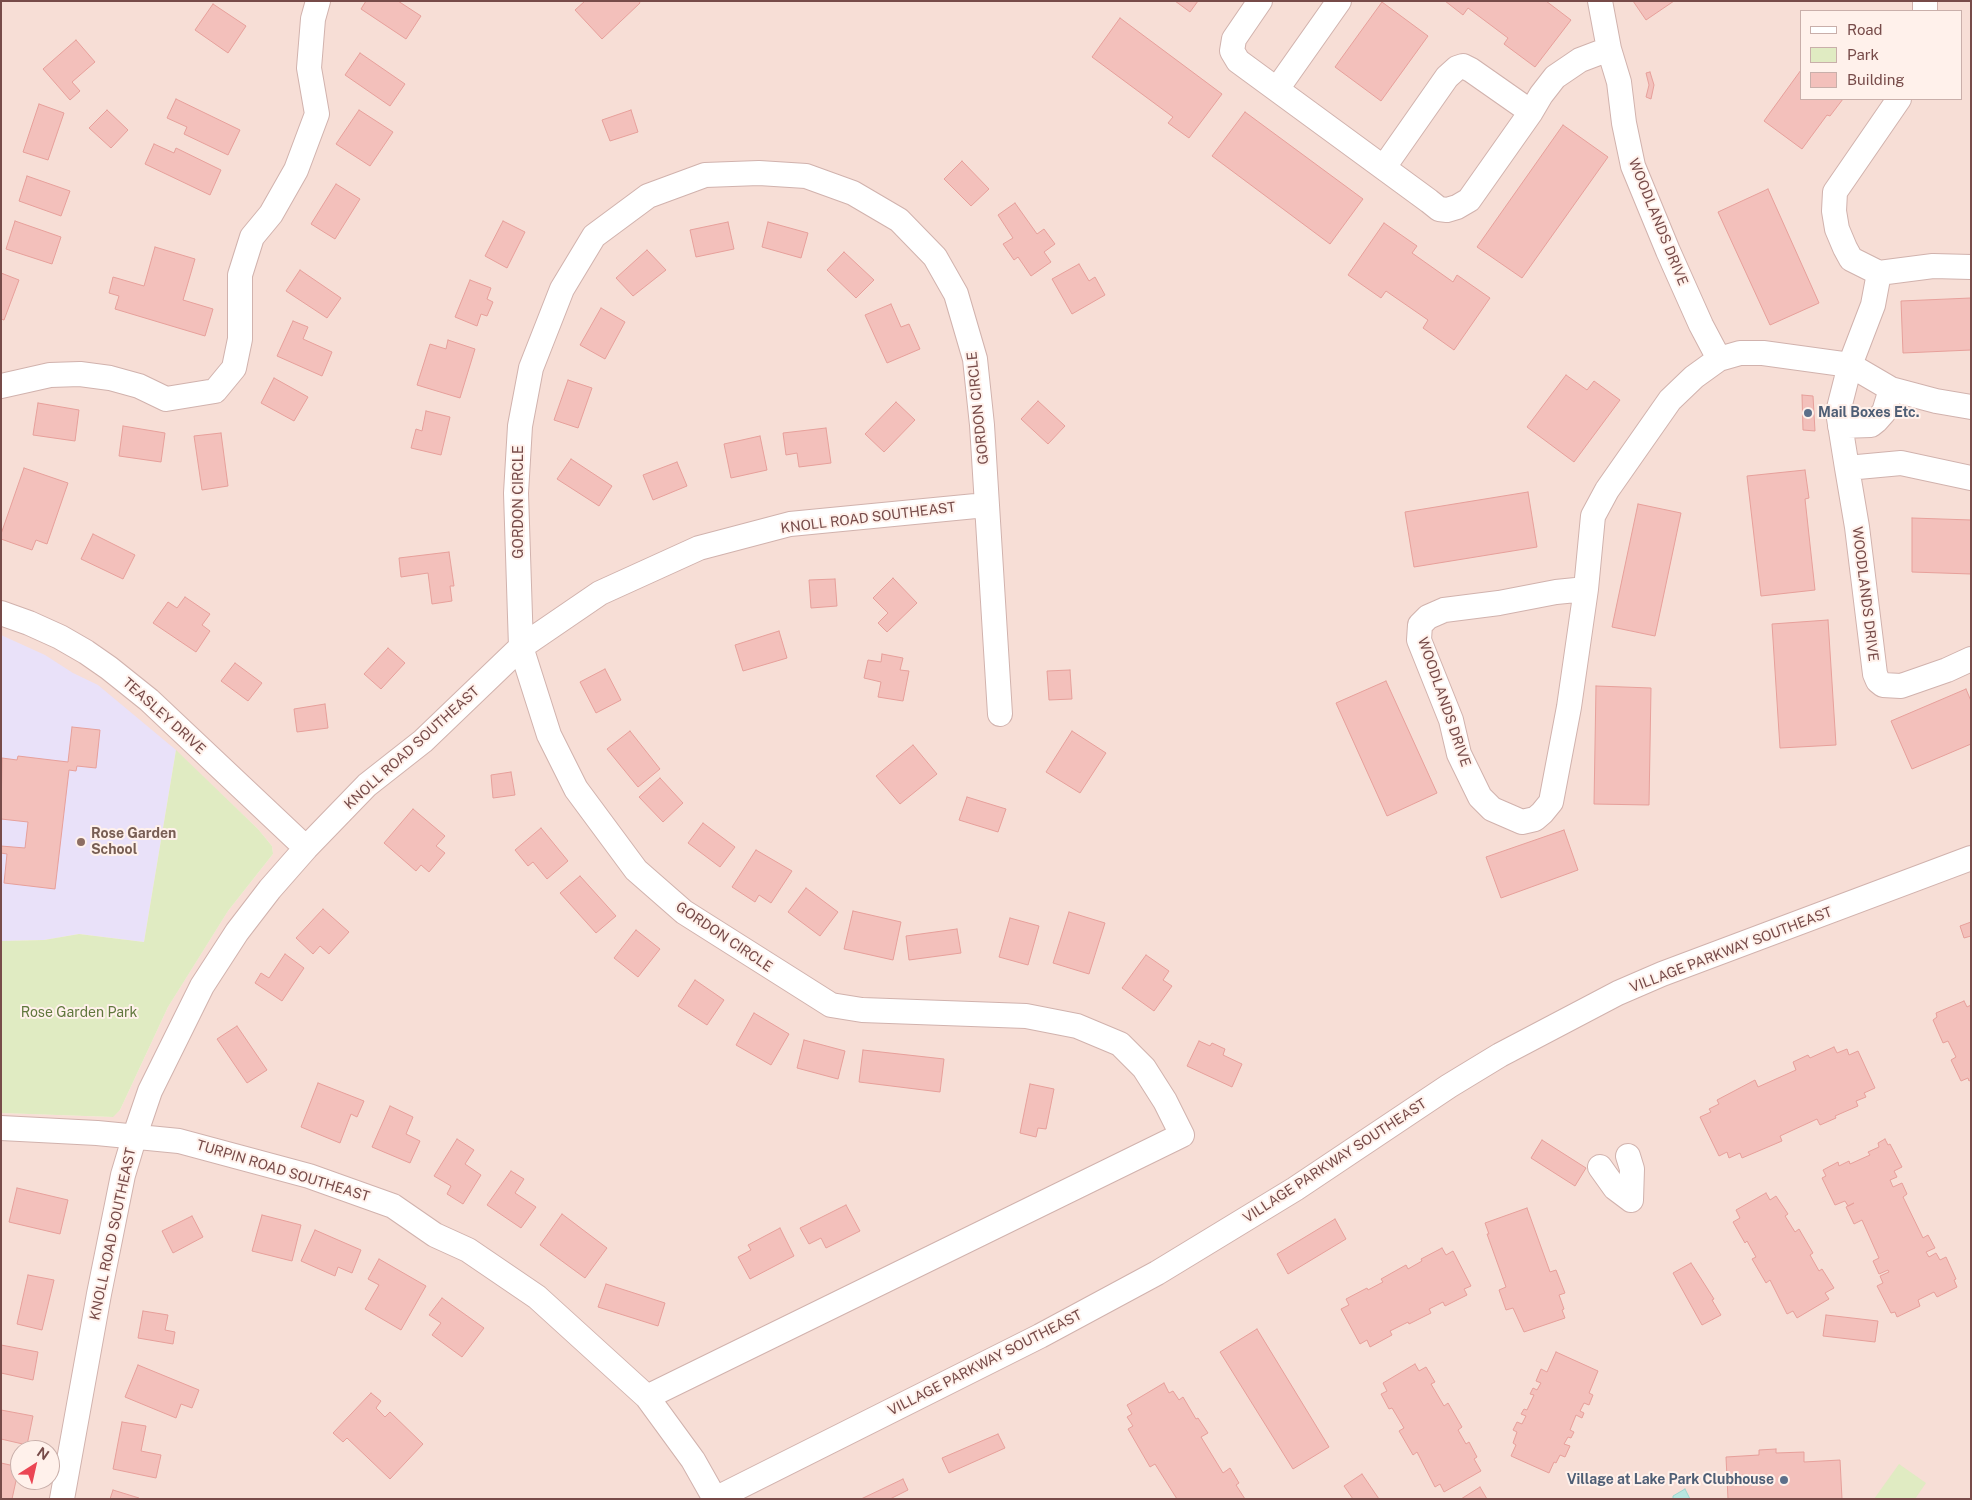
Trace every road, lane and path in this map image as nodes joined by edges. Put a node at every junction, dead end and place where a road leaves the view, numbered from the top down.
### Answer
1 (318, 1) edge
2 (1260, 1) edge
3 (1339, 1) edge
4 (1600, 1) edge
5 (1610, 49) junction
6 (1277, 89) junction
7 (1898, 100) edge
8 (1530, 112) junction
9 (1384, 167) junction
10 (1971, 267) edge
11 (1879, 273) junction
12 (1719, 359) junction
13 (1850, 365) junction
14 (1, 386) edge
15 (1891, 389) junction
16 (1971, 408) edge
17 (1840, 426) junction
18 (1847, 468) junction
19 (1971, 478) edge
20 (986, 505) junction
21 (1586, 589) junction
22 (1, 613) edge
23 (521, 647) junction
24 (1971, 658) edge
25 (1000, 714) dead end
26 (306, 848) junction
27 (1971, 858) edge
28 (1, 1128) edge
29 (135, 1135) junction
30 (1614, 1162) dead end
31 (1631, 1200) dead end
32 (647, 1397) junction
33 (62, 1499) edge
34 (715, 1499) edge

1 - 14 street
2 - 6 street
3 - 6 street
4 - 5 street, WOODLANDS DRIVE
5 - 8 street
5 - 12 street, WOODLANDS DRIVE
6 - 9 street
7 - 11 street
8 - 9 street
8 - 9 street
10 - 11 street
11 - 13 street, WOODLANDS DRIVE
12 - 13 street, WOODLANDS DRIVE
12 - 21 street, WOODLANDS DRIVE
13 - 15 street, WOODLANDS DRIVE
13 - 17 street, WOODLANDS DRIVE
15 - 16 street, WOODLANDS DRIVE
15 - 17 street
17 - 18 street, WOODLANDS DRIVE
18 - 19 street
18 - 24 street, WOODLANDS DRIVE
20 - 23 street, KNOLL ROAD SOUTHEAST
20 - 23 street, GORDON CIRCLE
20 - 25 street, GORDON CIRCLE
21 - 21 street, WOODLANDS DRIVE
22 - 26 street, TEASLEY DRIVE
23 - 26 street, KNOLL ROAD SOUTHEAST
23 - 32 street, GORDON CIRCLE
26 - 29 street, KNOLL ROAD SOUTHEAST
27 - 34 street, VILLAGE PARKWAY SOUTHEAST
28 - 29 street, TURPIN ROAD SOUTHEAST
29 - 32 street, TURPIN ROAD SOUTHEAST
29 - 33 street, KNOLL ROAD SOUTHEAST
30 - 31 street
32 - 34 street, TURPIN ROAD SOUTHEAST

